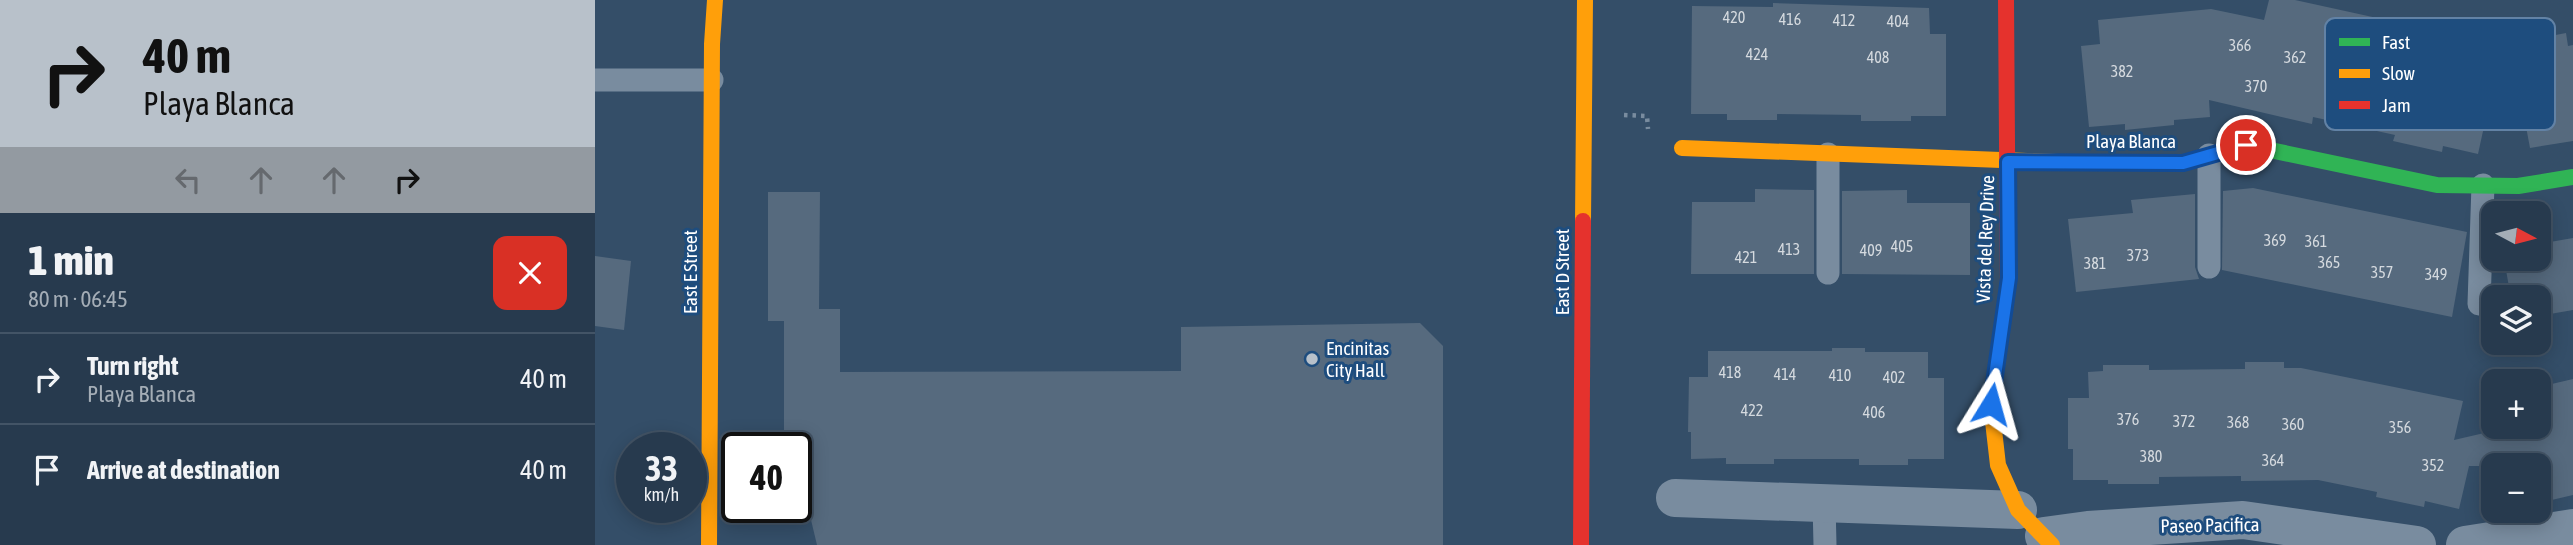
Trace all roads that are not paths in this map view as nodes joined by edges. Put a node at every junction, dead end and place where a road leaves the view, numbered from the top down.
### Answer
1 (715, 0) edge
2 (1585, 0) edge
3 (2006, 0) edge
4 (595, 80) edge
5 (712, 80) junction
6 (1682, 148) dead end
7 (1828, 154) junction
8 (2209, 155) junction
9 (2008, 162) junction
10 (2573, 177) edge
11 (2483, 186) junction
12 (2209, 267) dead end
13 (1828, 273) dead end
14 (2479, 304) dead end
15 (1675, 498) dead end
16 (1824, 503) junction
17 (2573, 528) edge
18 (2038, 530) edge
19 (709, 545) edge
20 (1581, 545) edge
21 (1825, 545) edge
22 (2417, 545) edge
23 (2465, 545) edge

1 - 5 street, East E Street
2 - 20 street, East D Street
3 - 9 street, Vista del Rey Drive
4 - 5 lane
5 - 19 street, East E Street
6 - 7 street, Playa Blanca
7 - 9 street, Playa Blanca
7 - 13 lane
8 - 9 street, Playa Blanca
8 - 11 street, Playa Blanca
8 - 12 lane
9 - 18 street, Vista del Rey Drive
10 - 11 street, Playa Blanca
11 - 14 lane
15 - 16 street, Paseo Pacifica
16 - 18 street, Paseo Pacifica
16 - 21 lane
17 - 23 street
18 - 22 street, Paseo Pacifica

